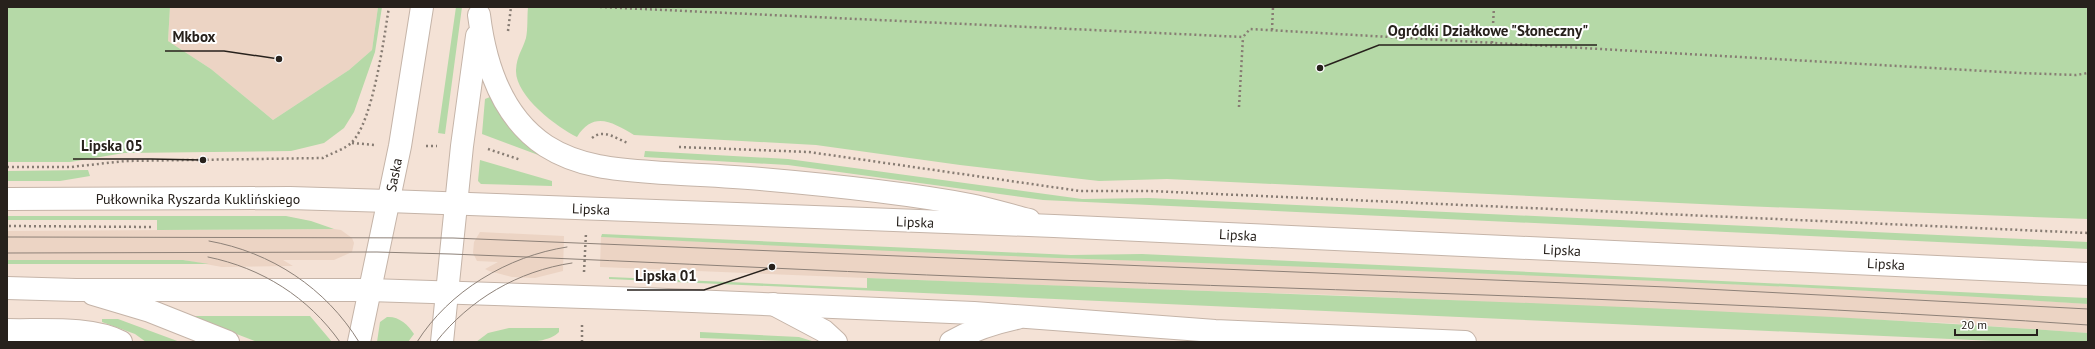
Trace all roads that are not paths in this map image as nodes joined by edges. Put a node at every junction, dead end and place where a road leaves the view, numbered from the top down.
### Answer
1 (422, 7) edge
2 (480, 11) edge
3 (7, 199) edge
4 (388, 201) junction
5 (456, 204) junction
6 (1054, 226) junction
7 (2088, 274) edge
8 (7, 288) edge
9 (76, 290) junction
10 (369, 290) junction
11 (448, 292) junction
12 (773, 304) junction
13 (1022, 317) junction
14 (7, 330) edge
15 (121, 342) edge
16 (228, 342) edge
17 (360, 342) edge
18 (442, 342) edge
19 (836, 342) edge
20 (951, 342) edge
21 (1465, 342) edge

1 - 4 main road, Saska
2 - 5 main road
2 - 6 main road
3 - 4 main road, Pułkownika Ryszarda Kuklińskiego
4 - 5 main road, Lipska
4 - 10 main road, Saska
5 - 6 main road, Lipska
5 - 11 main road
6 - 7 main road, Lipska
8 - 9 main road
9 - 10 main road
9 - 16 main road
10 - 11 main road
10 - 17 main road, Saska
11 - 12 main road
11 - 18 main road
12 - 13 main road
12 - 19 main road
13 - 20 main road
13 - 21 main road
14 - 15 main road

